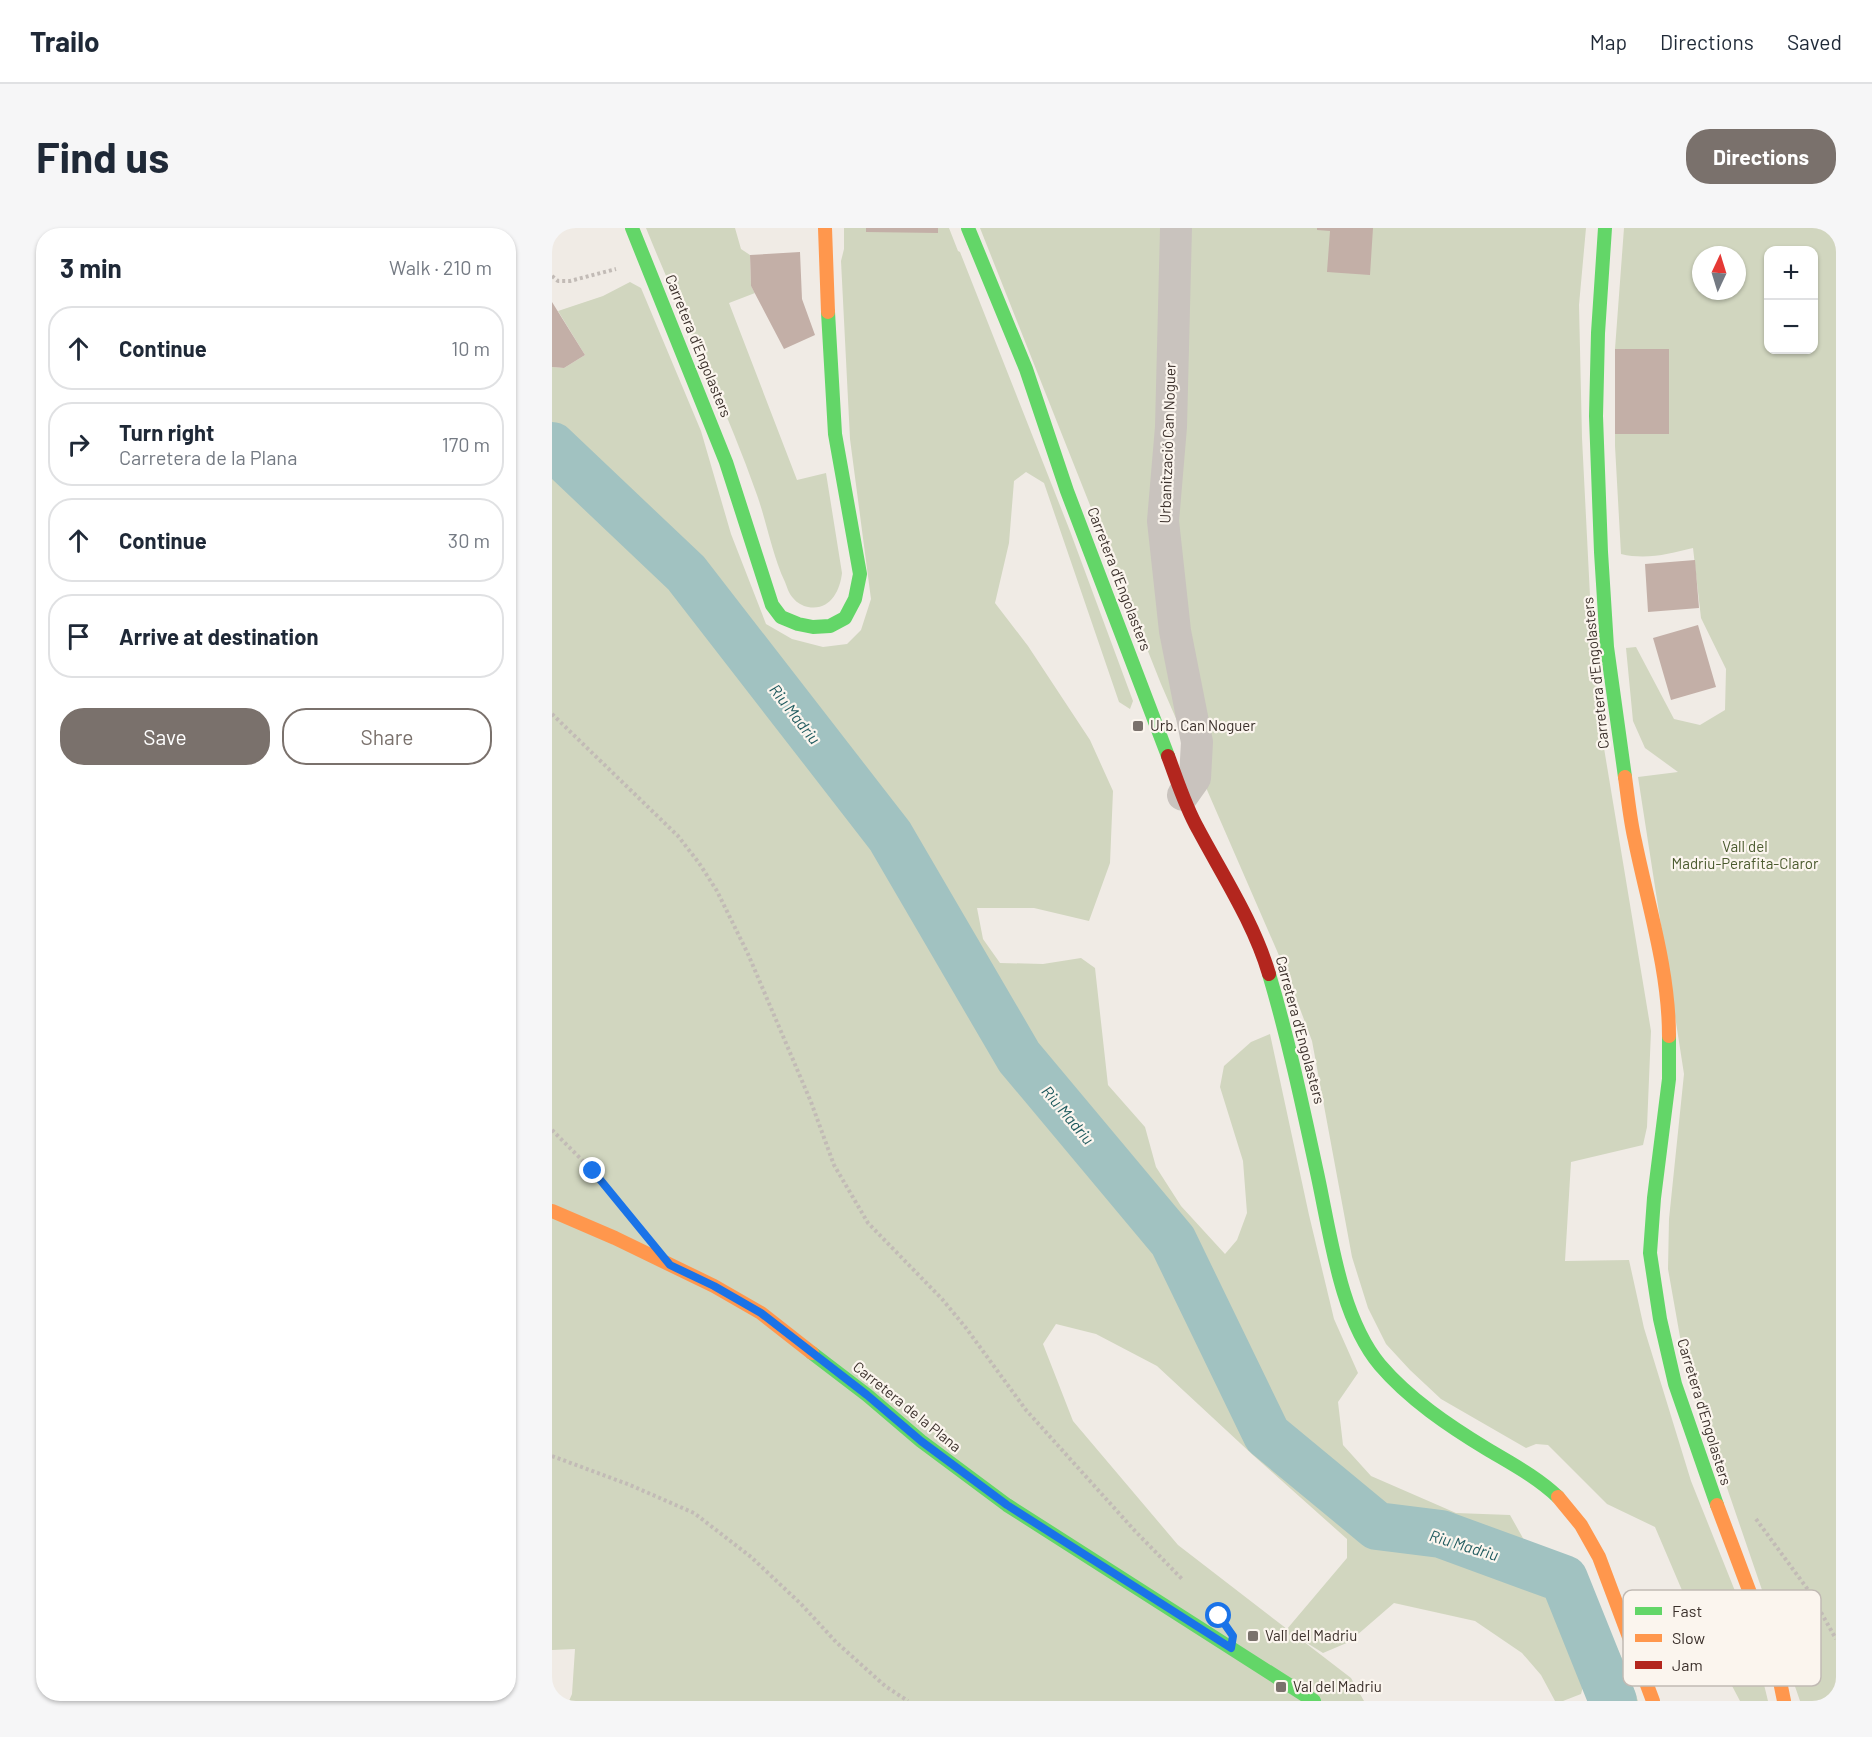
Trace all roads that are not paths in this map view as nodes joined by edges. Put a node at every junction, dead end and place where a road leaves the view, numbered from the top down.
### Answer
1 (632, 228) edge
2 (825, 228) edge
3 (968, 228) edge
4 (1176, 228) edge
5 (1605, 228) edge
6 (1184, 795) junction
7 (552, 1210) edge
8 (1749, 1590) edge
9 (1623, 1620) edge
10 (1647, 1686) edge
11 (1781, 1686) edge
12 (1314, 1701) edge
13 (1653, 1701) edge
14 (1784, 1701) edge

1 - 2 main road, Carretera d'Engolasters
3 - 6 main road, Carretera d'Engolasters
4 - 6 street, Urbanització Can Noguer
5 - 8 main road, Carretera d'Engolasters
6 - 9 main road, Carretera d'Engolasters
7 - 12 main road, Carretera de la Plana
10 - 13 main road, Carretera d'Engolasters
11 - 14 main road, Carretera d'Engolasters

